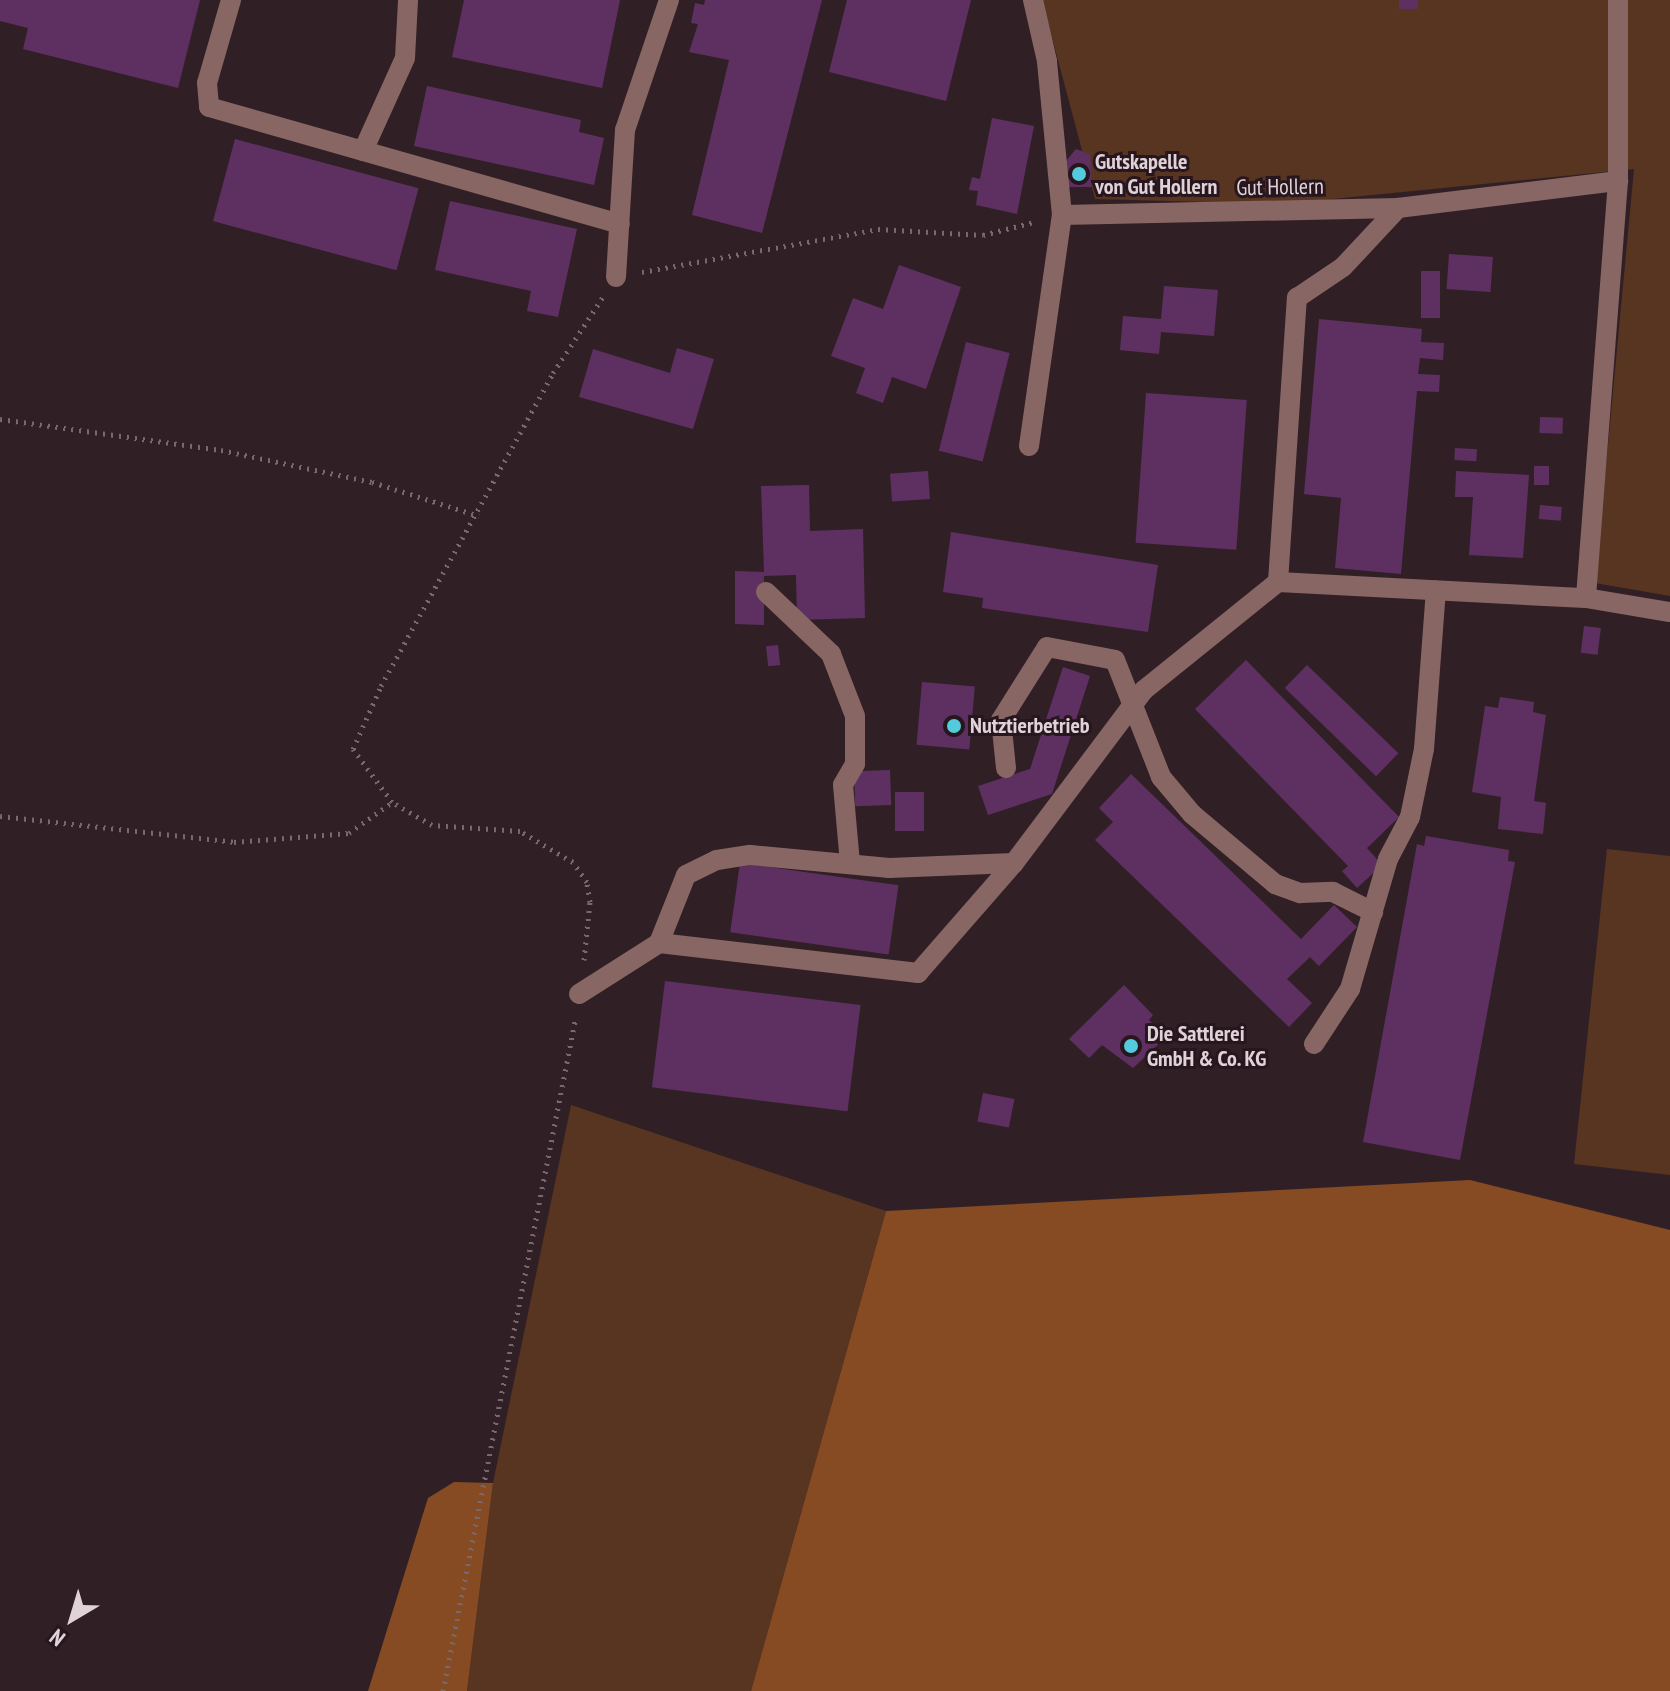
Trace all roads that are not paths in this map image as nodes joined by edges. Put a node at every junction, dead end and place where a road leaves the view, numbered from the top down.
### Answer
1 (231, 0) edge
2 (408, 0) edge
3 (669, 0) edge
4 (1033, 0) edge
5 (1618, 0) edge
6 (363, 151) junction
7 (1618, 181) junction
8 (1398, 208) junction
9 (1062, 215) junction
10 (620, 224) junction
11 (616, 277) road end
12 (1029, 446) dead end
13 (1278, 582) junction
14 (1436, 590) junction
15 (766, 592) dead end
16 (1586, 598) junction
17 (1670, 612) edge
18 (1133, 705) junction
19 (1006, 768) dead end
20 (1014, 863) junction
21 (850, 864) junction
22 (1373, 912) junction
23 (659, 943) junction
24 (579, 994) road end
25 (1314, 1044) dead end

1 - 6 street
2 - 6 street
3 - 10 street
4 - 9 street
5 - 7 street
6 - 10 street
7 - 8 street, Gut Hollern
7 - 16 street
8 - 9 street, Gut Hollern
8 - 13 street
9 - 12 street
10 - 11 street
13 - 14 street
13 - 18 street
14 - 16 street
14 - 22 street
15 - 21 street
16 - 17 street
18 - 19 street
18 - 20 street
18 - 22 street
20 - 21 street
20 - 23 street
21 - 23 street
22 - 25 street
23 - 24 street

